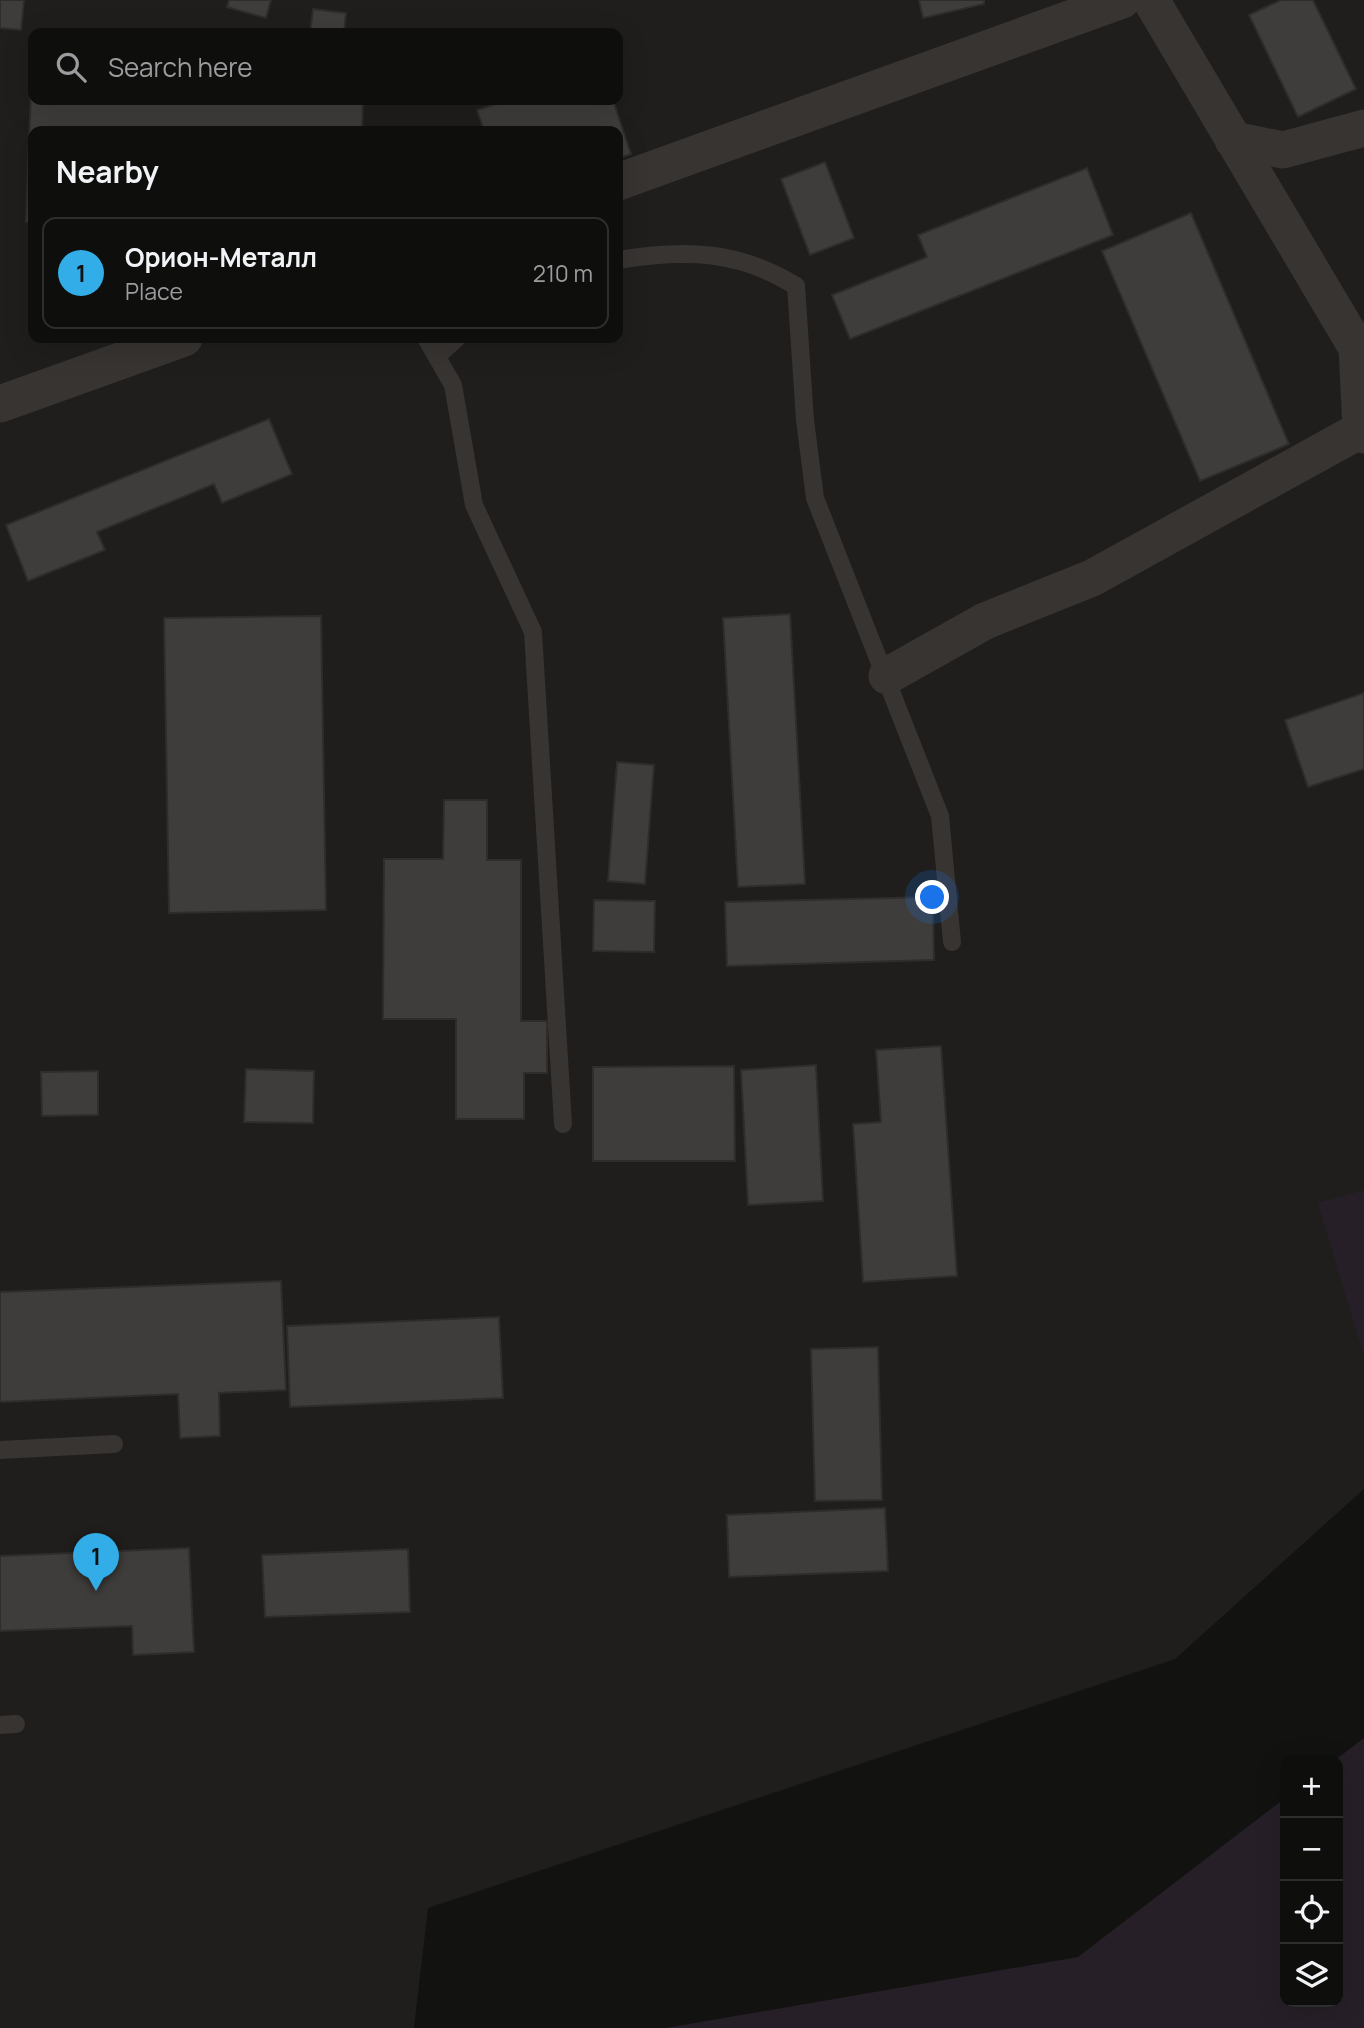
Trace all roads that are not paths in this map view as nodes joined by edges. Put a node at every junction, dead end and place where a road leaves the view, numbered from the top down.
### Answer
1 (1122, 0) edge
2 (1151, 0) edge
3 (1364, 128) edge
4 (1233, 140) junction
5 (623, 180) edge
6 (623, 259) edge
7 (170, 343) edge
8 (429, 343) edge
9 (451, 343) edge
10 (437, 356) junction
11 (0, 404) edge
12 (1363, 431) edge
13 (887, 677) junction
14 (952, 942) dead end
15 (563, 1125) dead end
16 (114, 1444) dead end
17 (0, 1450) edge

1 - 5 street
2 - 4 street
3 - 4 street
4 - 12 street
6 - 13 lane
7 - 11 street
8 - 10 lane
9 - 10 lane
10 - 15 lane
12 - 13 street
13 - 14 lane
16 - 17 lane

